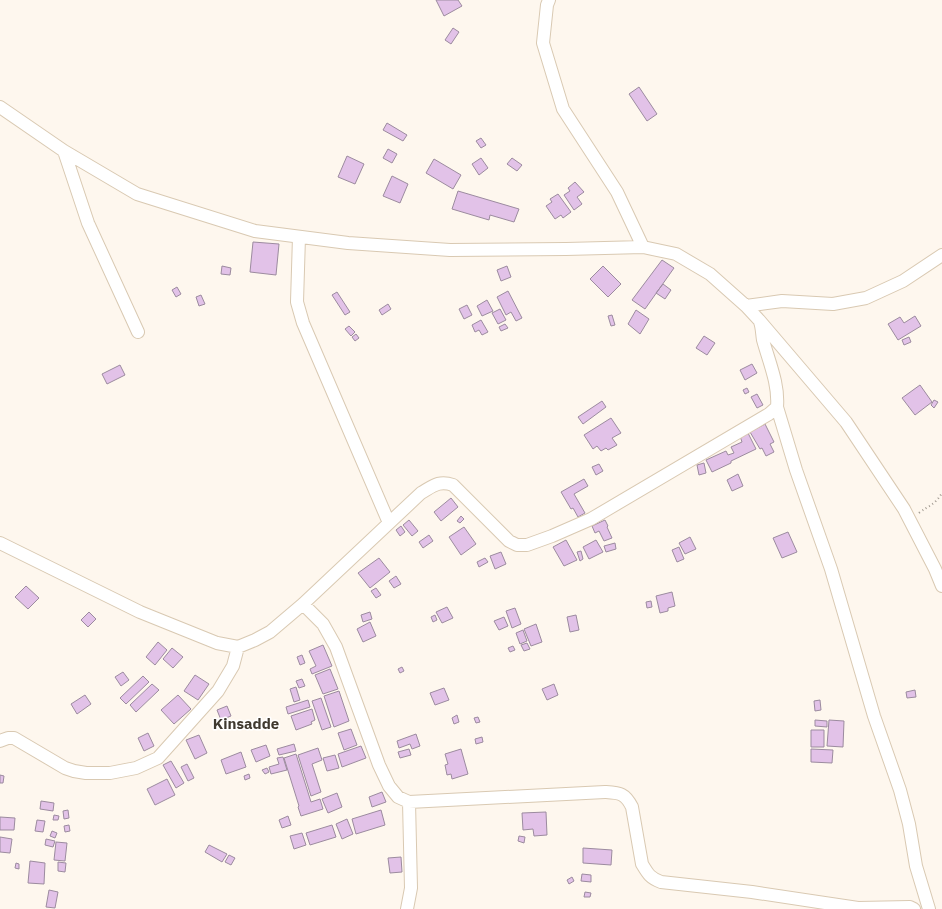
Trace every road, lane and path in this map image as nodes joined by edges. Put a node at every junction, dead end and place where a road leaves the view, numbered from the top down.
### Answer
1 (549, 0) edge
2 (0, 107) edge
3 (64, 151) junction
4 (299, 237) junction
5 (643, 246) junction
6 (942, 255) edge
7 (746, 306) junction
8 (759, 320) junction
9 (138, 332) dead end
10 (777, 407) junction
11 (942, 493) edge
12 (910, 520) junction
13 (389, 523) junction
14 (0, 543) edge
15 (942, 586) edge
16 (303, 604) junction
17 (238, 647) junction
18 (0, 741) edge
19 (409, 802) junction
20 (407, 909) edge
21 (914, 909) edge
22 (930, 909) edge

1 - 5 street
2 - 3 street
3 - 4 street
3 - 9 street
4 - 5 street
4 - 13 street
5 - 7 street
6 - 7 street
7 - 8 street
8 - 10 street
8 - 12 street
10 - 13 street
10 - 22 street
11 - 12 path
12 - 15 street
13 - 16 street
14 - 17 street
16 - 17 street
16 - 19 street
17 - 18 street
19 - 20 street
19 - 21 street

